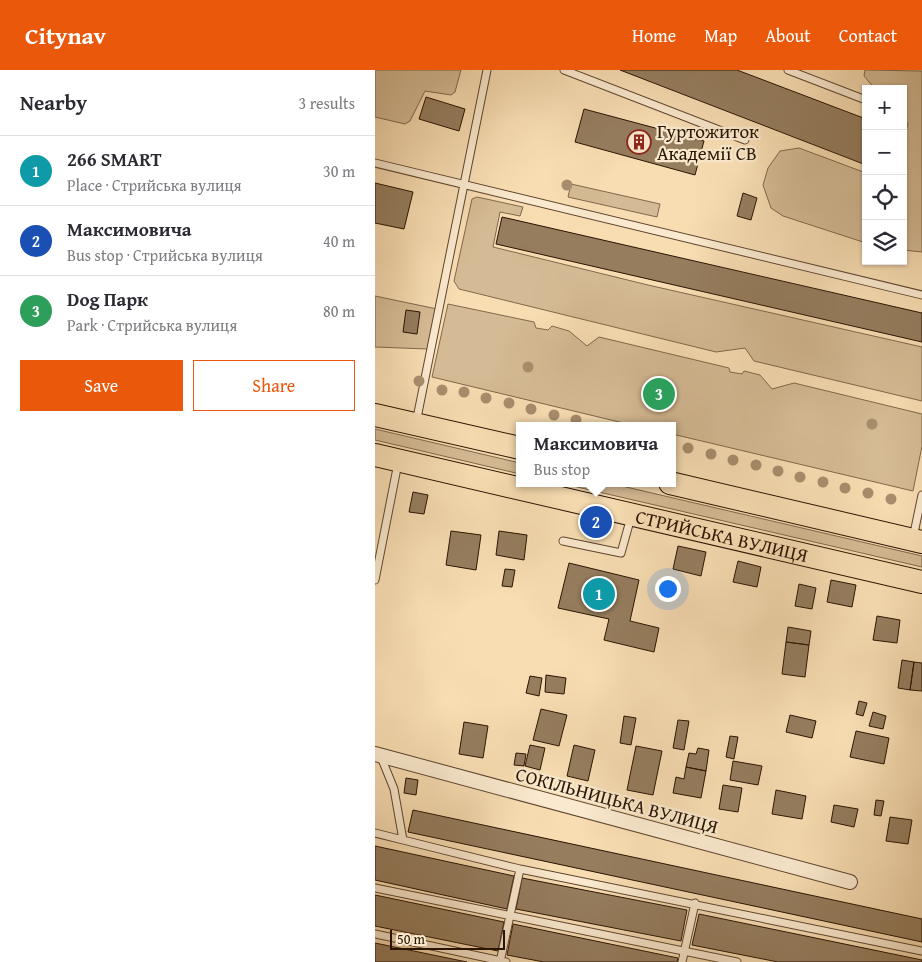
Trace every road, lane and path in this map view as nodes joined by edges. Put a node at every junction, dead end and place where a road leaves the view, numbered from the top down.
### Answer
1 (487, 70) edge
2 (565, 70) edge
3 (788, 70) edge
4 (862, 98) edge
5 (745, 140) dead end
6 (375, 164) edge
7 (464, 186) junction
8 (922, 295) edge
9 (375, 415) edge
10 (416, 424) junction
11 (516, 447) edge
12 (375, 455) edge
13 (398, 460) junction
14 (676, 484) edge
15 (922, 494) edge
16 (631, 514) junction
17 (563, 541) dead end
18 (917, 541) edge
19 (375, 580) edge
20 (922, 582) edge
21 (378, 755) edge
22 (375, 833) edge
23 (403, 840) junction
24 (520, 869) junction
25 (850, 882) dead end
26 (375, 888) edge
27 (695, 903) junction
28 (510, 916) junction
29 (375, 934) edge
30 (684, 951) junction
31 (922, 951) edge
32 (502, 962) edge
33 (682, 962) edge
34 (737, 962) edge

1 - 7 lane
2 - 5 lane
3 - 4 lane
6 - 7 lane
7 - 8 lane
7 - 10 lane
9 - 10 main road
10 - 11 main road
12 - 13 main road, СТРИЙСЬКА ВУЛИЦЯ
13 - 16 main road, СТРИЙСЬКА ВУЛИЦЯ
13 - 19 lane
14 - 18 main road, СТРИЙСЬКА ВУЛИЦЯ
15 - 18 lane
16 - 17 lane
16 - 20 main road, СТРИЙСЬКА ВУЛИЦЯ
21 - 23 lane
21 - 25 street, СОКІЛЬНИЦЬКА ВУЛИЦЯ
22 - 23 lane
23 - 24 lane
24 - 27 lane
24 - 28 lane
26 - 28 lane
27 - 30 lane
27 - 31 lane
28 - 30 lane
28 - 32 lane
29 - 32 lane
30 - 33 lane
30 - 34 lane

